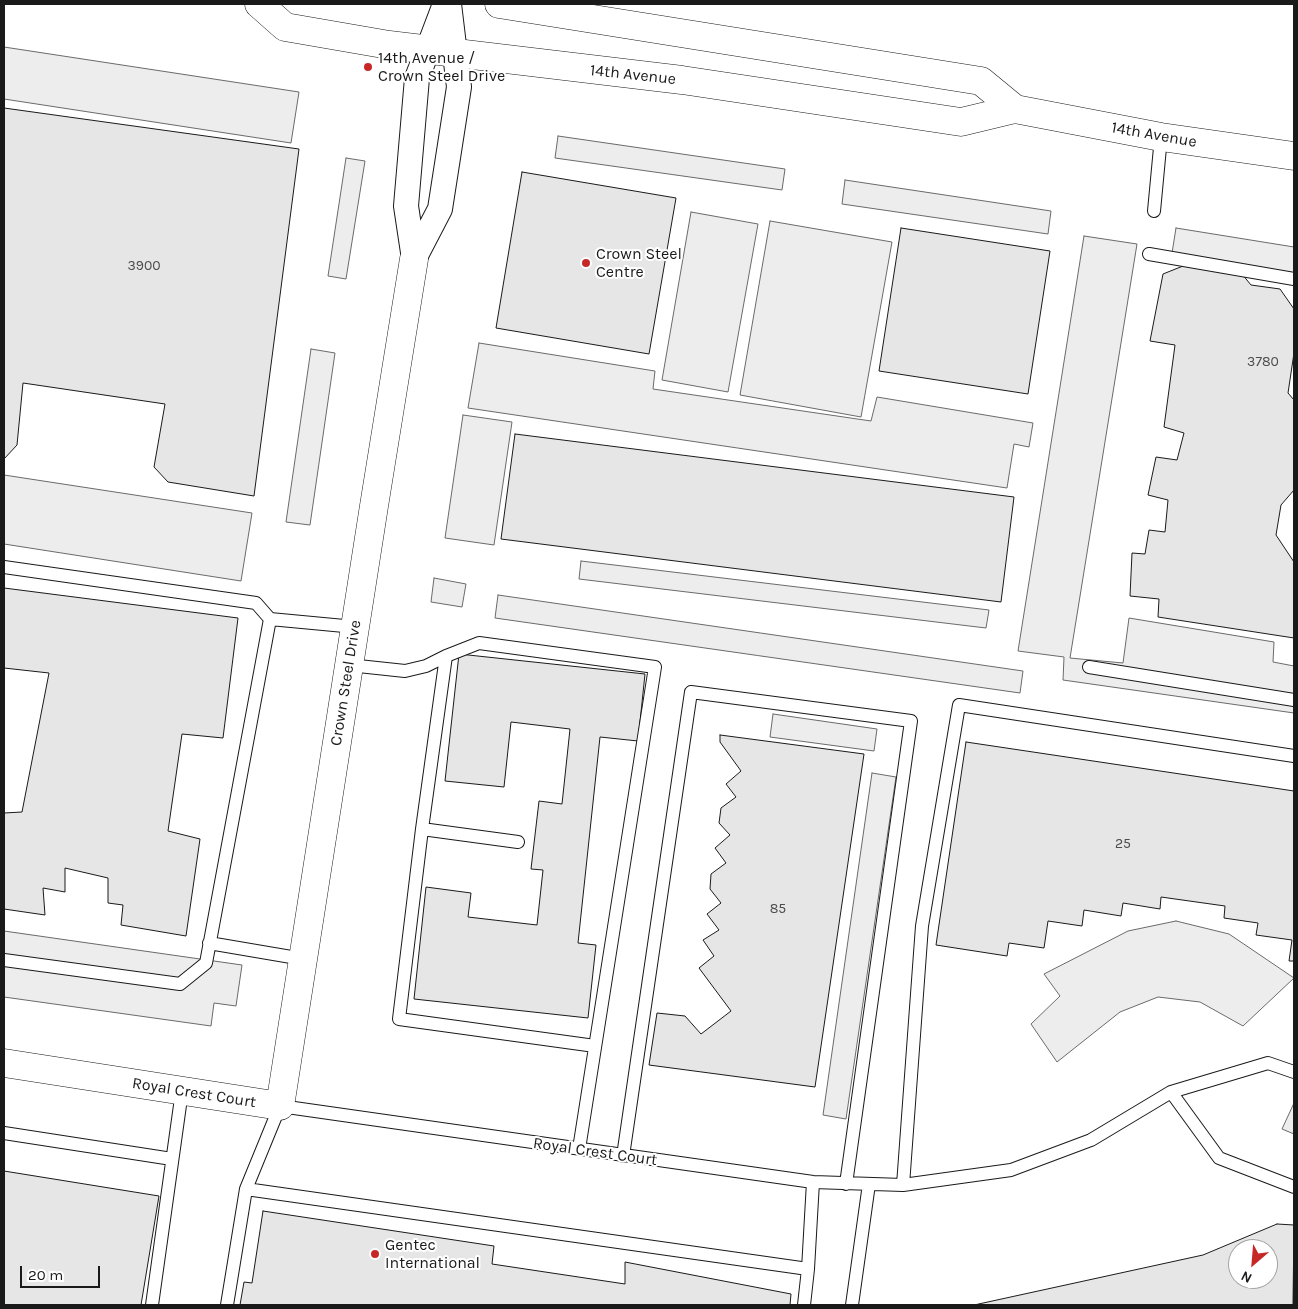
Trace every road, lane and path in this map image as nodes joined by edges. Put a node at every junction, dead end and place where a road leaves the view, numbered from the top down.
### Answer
1 (259, 4) edge
2 (444, 4) edge
3 (449, 4) edge
4 (500, 4) edge
5 (428, 49) junction
6 (455, 53) junction
7 (1015, 109) junction
8 (1161, 137) junction
9 (1294, 156) edge
10 (1154, 211) dead end
11 (1149, 254) dead end
12 (414, 259) junction
13 (1294, 279) edge
14 (4, 566) edge
15 (270, 619) junction
16 (355, 628) junction
17 (446, 656) junction
18 (349, 665) junction
19 (1089, 668) dead end
20 (1294, 700) edge
21 (1294, 756) edge
22 (422, 828) junction
23 (518, 842) dead end
24 (210, 943) junction
25 (303, 959) junction
26 (4, 960) edge
27 (595, 1046) junction
28 (4, 1063) edge
29 (1294, 1072) edge
30 (182, 1091) junction
31 (1171, 1092) junction
32 (280, 1106) junction
33 (4, 1133) edge
34 (579, 1150) junction
35 (623, 1156) junction
36 (172, 1159) junction
37 (813, 1182) junction
38 (846, 1184) junction
39 (869, 1184) junction
40 (903, 1185) junction
41 (1294, 1187) edge
42 (246, 1189) junction
43 (808, 1269) junction
44 (152, 1305) edge
45 (227, 1305) edge
46 (804, 1305) edge
47 (852, 1305) edge

1 - 5 main road, 14th Avenue
2 - 5 street, Crown Steel Drive
3 - 6 street, Crown Steel Drive
4 - 7 main road, 14th Avenue
5 - 6 main road, 14th Avenue
5 - 12 street, Crown Steel Drive
6 - 7 main road, 14th Avenue
6 - 12 street, Crown Steel Drive
7 - 8 main road, 14th Avenue
8 - 9 main road, 14th Avenue
8 - 10 lane
11 - 13 lane
12 - 16 main road, Crown Steel Drive
14 - 15 lane
15 - 16 lane
15 - 24 lane
16 - 18 main road, Crown Steel Drive
17 - 18 lane
17 - 22 lane
17 - 27 lane
18 - 25 main road, Crown Steel Drive
19 - 20 lane
21 - 40 lane
22 - 23 lane
22 - 27 lane
24 - 25 lane
24 - 26 lane
25 - 32 main road, Crown Steel Drive
27 - 34 lane
28 - 30 main road, Royal Crest Court
29 - 31 lane, Royal Crest Court
30 - 32 main road, Royal Crest Court
30 - 36 lane
31 - 40 lane, Royal Crest Court
31 - 41 lane
32 - 34 lane, Royal Crest Court
32 - 42 lane
33 - 36 lane
34 - 35 lane, Royal Crest Court
35 - 37 lane, Royal Crest Court
35 - 38 lane
36 - 44 lane
37 - 38 lane, Royal Crest Court
37 - 43 lane
38 - 39 lane, Royal Crest Court
39 - 40 lane, Royal Crest Court
39 - 47 lane
42 - 43 lane
42 - 45 lane
43 - 46 lane

